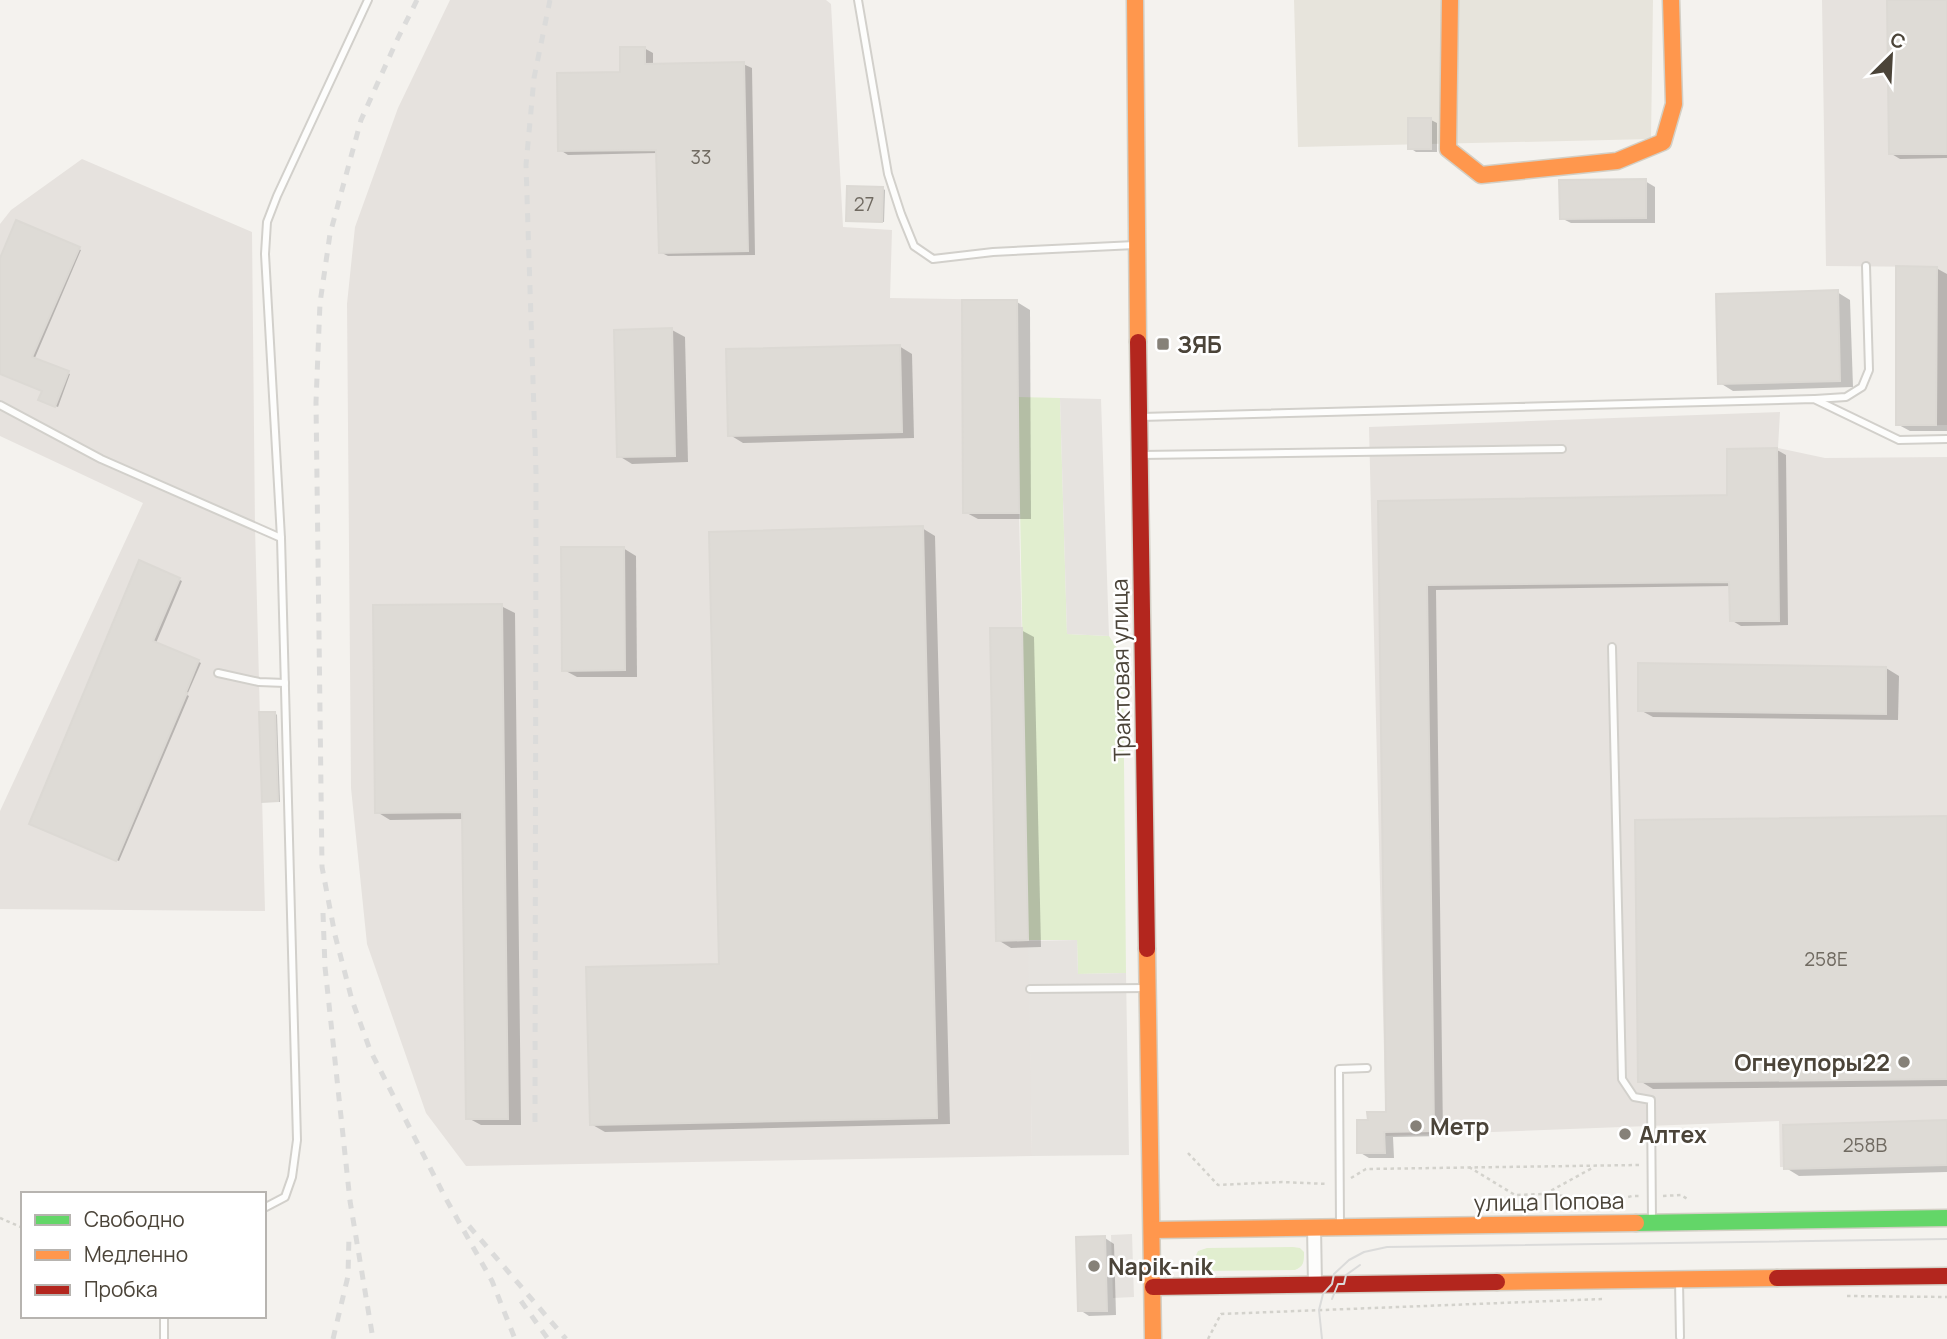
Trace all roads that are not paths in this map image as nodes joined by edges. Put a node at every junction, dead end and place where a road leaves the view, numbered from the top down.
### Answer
1 (368, 0) edge
2 (858, 0) edge
3 (1135, 0) edge
4 (1450, 0) edge
5 (1671, 0) edge
6 (1137, 245) junction
7 (1867, 266) dead end
8 (1814, 399) junction
9 (0, 405) edge
10 (1139, 417) junction
11 (1947, 439) edge
12 (1562, 449) dead end
13 (1139, 455) junction
14 (281, 538) junction
15 (1612, 647) dead end
16 (218, 673) dead end
17 (285, 683) junction
18 (1148, 988) junction
19 (1030, 989) dead end
20 (1367, 1068) dead end
21 (266, 1207) edge
22 (1947, 1218) edge
23 (1652, 1222) junction
24 (1314, 1227) junction
25 (1340, 1227) junction
26 (1152, 1230) junction
27 (1947, 1276) edge
28 (1679, 1280) junction
29 (1315, 1285) junction
30 (1153, 1287) junction
31 (164, 1318) edge
32 (1680, 1337) dead end
33 (164, 1339) edge
34 (1153, 1339) edge

1 - 14 lane
2 - 6 lane
3 - 6 main road, Трактовая улица
4 - 5 main road
6 - 10 main road, Трактовая улица
7 - 8 lane
8 - 10 lane
8 - 11 lane
9 - 14 lane
10 - 13 main road, Трактовая улица
12 - 13 lane
13 - 18 main road, Трактовая улица
14 - 17 lane
15 - 23 lane
16 - 17 lane
17 - 21 lane
18 - 19 lane
18 - 26 main road, Трактовая улица
20 - 25 lane
22 - 23 main road, улица Попова
23 - 25 main road, улица Попова
24 - 25 main road, улица Попова
24 - 26 main road, улица Попова
24 - 29 street
26 - 30 main road, Трактовая улица
27 - 28 main road
28 - 29 main road
28 - 32 lane
29 - 30 main road
30 - 34 main road, Трактовая улица
31 - 33 lane

